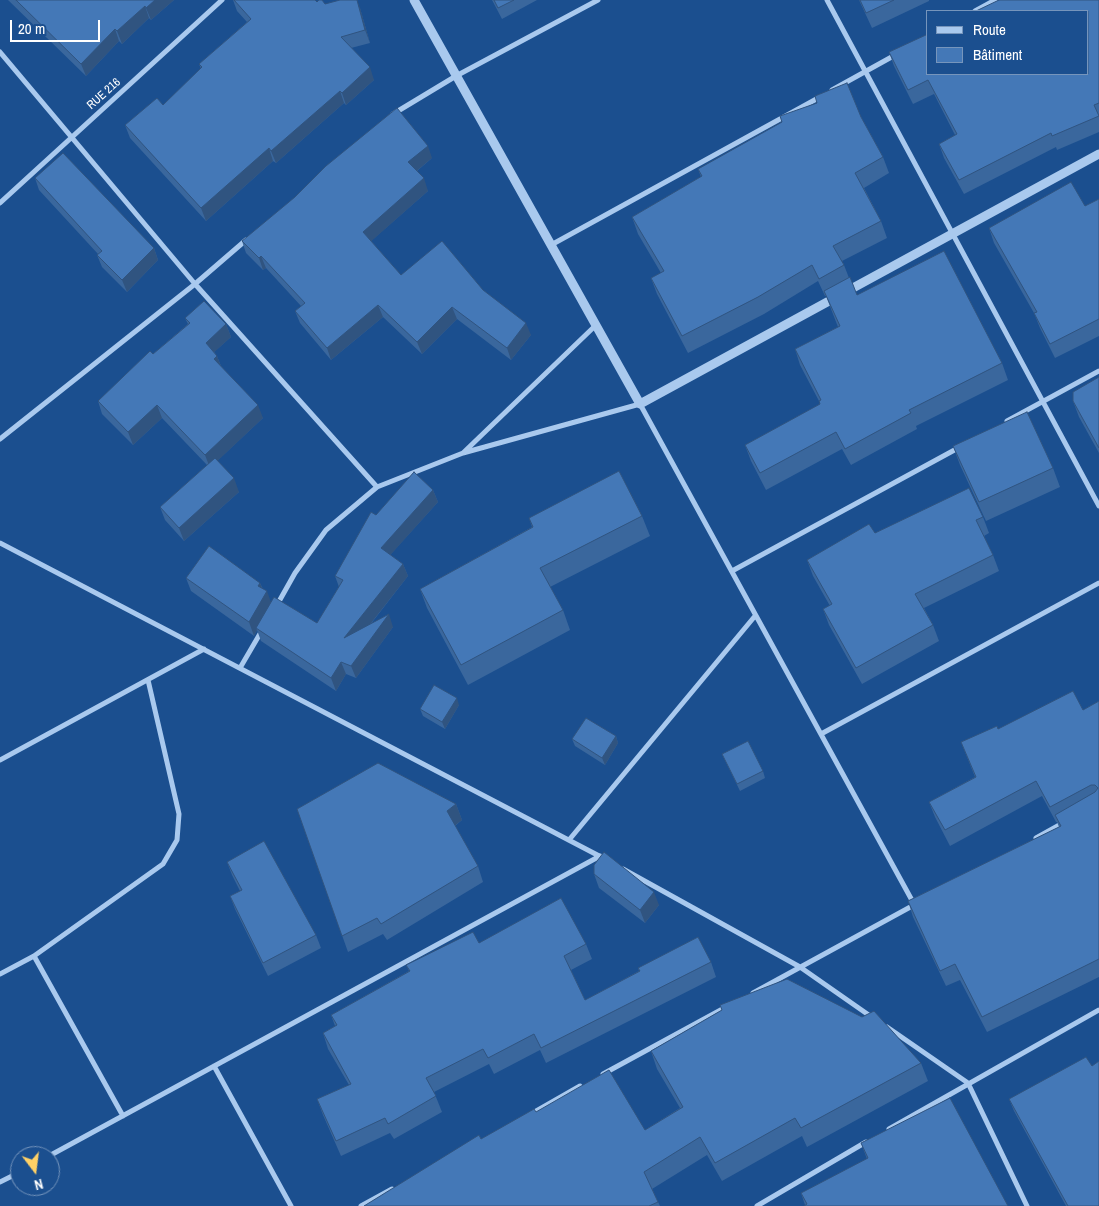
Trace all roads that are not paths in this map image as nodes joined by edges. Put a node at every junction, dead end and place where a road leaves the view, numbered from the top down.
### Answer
1 (222, 0) edge
2 (414, 0) edge
3 (598, 0) edge
4 (828, 0) edge
5 (995, 0) edge
6 (977, 10) edge
7 (904, 50) edge
8 (0, 52) edge
9 (866, 71) junction
10 (456, 76) junction
11 (387, 119) edge
12 (72, 137) junction
13 (1099, 154) edge
14 (0, 203) edge
15 (254, 233) edge
16 (953, 234) junction
17 (551, 244) junction
18 (195, 284) junction
19 (596, 324) junction
20 (1099, 371) edge
21 (1043, 402) junction
22 (640, 404) junction
23 (1000, 425) edge
24 (0, 439) edge
25 (965, 444) edge
26 (463, 453) junction
27 (377, 486) junction
28 (1099, 506) edge
29 (0, 544) edge
30 (732, 571) junction
31 (1099, 583) edge
32 (272, 613) edge
33 (755, 616) junction
34 (263, 629) edge
35 (204, 650) junction
36 (240, 668) junction
37 (148, 680) junction
38 (821, 734) junction
39 (0, 760) edge
40 (1065, 822) edge
41 (569, 840) junction
42 (1032, 840) edge
43 (600, 856) junction
44 (609, 861) edge
45 (618, 866) edge
46 (922, 900) edge
47 (914, 904) junction
48 (34, 956) junction
49 (800, 967) junction
50 (0, 974) edge
51 (747, 996) edge
52 (738, 1000) edge
53 (1099, 1010) edge
54 (214, 1066) junction
55 (598, 1077) edge
56 (589, 1082) edge
57 (968, 1083) junction
58 (528, 1115) edge
59 (123, 1116) junction
60 (884, 1132) edge
61 (875, 1137) edge
62 (60, 1150) edge
63 (396, 1187) edge
64 (291, 1206) edge
65 (361, 1206) edge
66 (757, 1206) edge
67 (1027, 1206) edge

1 - 12 street, RUE 216
2 - 10 street
3 - 10 street
4 - 9 street
5 - 6 street
7 - 9 street
8 - 12 street
9 - 16 street
9 - 17 street
10 - 11 street
10 - 17 street
12 - 14 street, RUE 216
12 - 18 street
13 - 16 street
15 - 18 street
16 - 21 street
16 - 22 street
17 - 19 street
18 - 24 street
18 - 27 street
19 - 22 street
19 - 26 street
20 - 21 street
21 - 23 street
21 - 28 street
22 - 26 street
22 - 30 street
25 - 30 street
26 - 27 street
27 - 32 street
29 - 35 street
30 - 33 street
31 - 38 street
33 - 38 street
33 - 41 street
34 - 36 street
35 - 36 street
35 - 37 street
36 - 41 street
37 - 39 street
37 - 48 street
38 - 47 street
40 - 42 street
41 - 43 street
43 - 44 street
43 - 54 street
45 - 49 street
46 - 47 street
47 - 49 street
48 - 50 street
48 - 59 street
49 - 51 street
49 - 57 street
52 - 55 street
53 - 57 street
54 - 59 street
54 - 64 street
56 - 58 street
57 - 60 street
57 - 67 street
59 - 62 street
61 - 66 street
63 - 65 street

